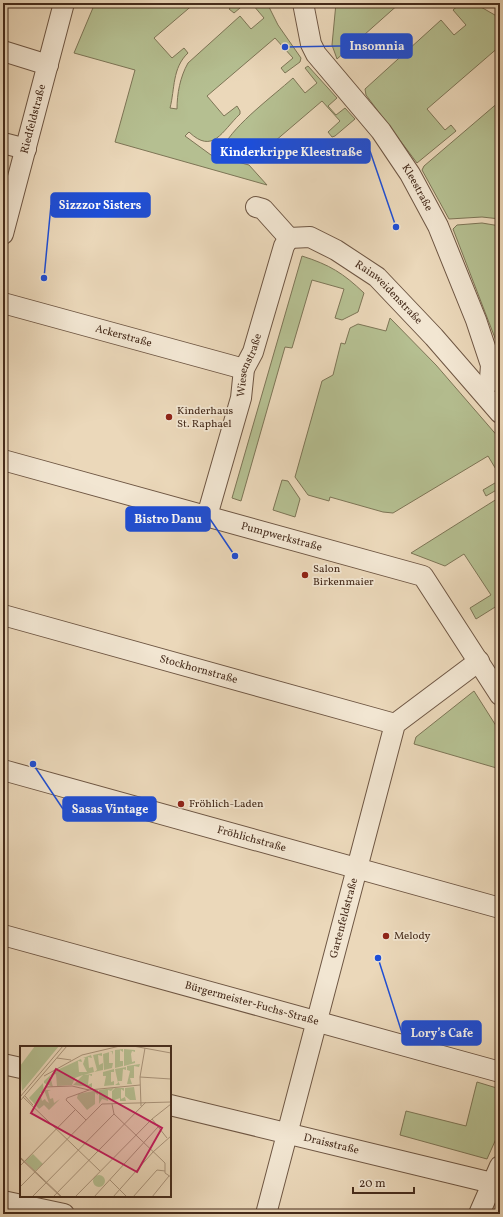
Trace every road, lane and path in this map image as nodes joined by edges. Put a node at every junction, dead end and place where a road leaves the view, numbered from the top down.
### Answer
1 (64, 3) edge
2 (303, 3) edge
3 (3, 51) edge
4 (48, 65) junction
5 (3, 143) edge
6 (26, 149) junction
7 (256, 207) dead end
8 (3, 234) edge
9 (289, 238) junction
10 (3, 303) edge
11 (244, 369) junction
12 (483, 391) junction
13 (500, 412) edge
14 (3, 460) edge
15 (207, 516) junction
16 (3, 615) edge
17 (479, 661) junction
18 (500, 695) edge
19 (395, 724) junction
20 (3, 770) edge
21 (356, 868) junction
22 (500, 908) edge
23 (3, 935) edge
24 (317, 1021) junction
25 (3, 1064) edge
26 (20, 1068) edge
27 (500, 1072) edge
28 (171, 1105) edge
29 (286, 1133) junction
30 (496, 1174) edge
31 (3, 1201) edge
32 (64, 1214) edge
33 (266, 1214) edge
34 (479, 1214) edge

1 - 4 street, Riedfeldstraße
2 - 12 street, Kleestraße
3 - 4 street
4 - 6 street, Riedfeldstraße
5 - 6 street
6 - 8 street, Riedfeldstraße
7 - 9 street
9 - 11 street, Wiesenstraße
9 - 12 street, Rainweidenstraße
10 - 11 street, Ackerstraße
11 - 15 street, Wiesenstraße
12 - 13 street, Rainweidenstraße
14 - 15 street, Pumpwerkstraße
15 - 17 street, Pumpwerkstraße
16 - 19 street, Stockhornstraße
17 - 18 street, Pumpwerkstraße
17 - 19 street
19 - 21 street, Gartenfeldstraße
20 - 21 street, Fröhlichstraße
21 - 22 street, Fröhlichstraße
21 - 24 street, Gartenfeldstraße
23 - 24 street, Bürgermeister-Fuchs-Straße
24 - 27 street, Bürgermeister-Fuchs-Straße
24 - 29 street, Gartenfeldstraße
25 - 26 street
28 - 29 street, Draisstraße
29 - 30 street, Draisstraße
29 - 33 street, Gartenfeldstraße
30 - 34 street
31 - 32 street

